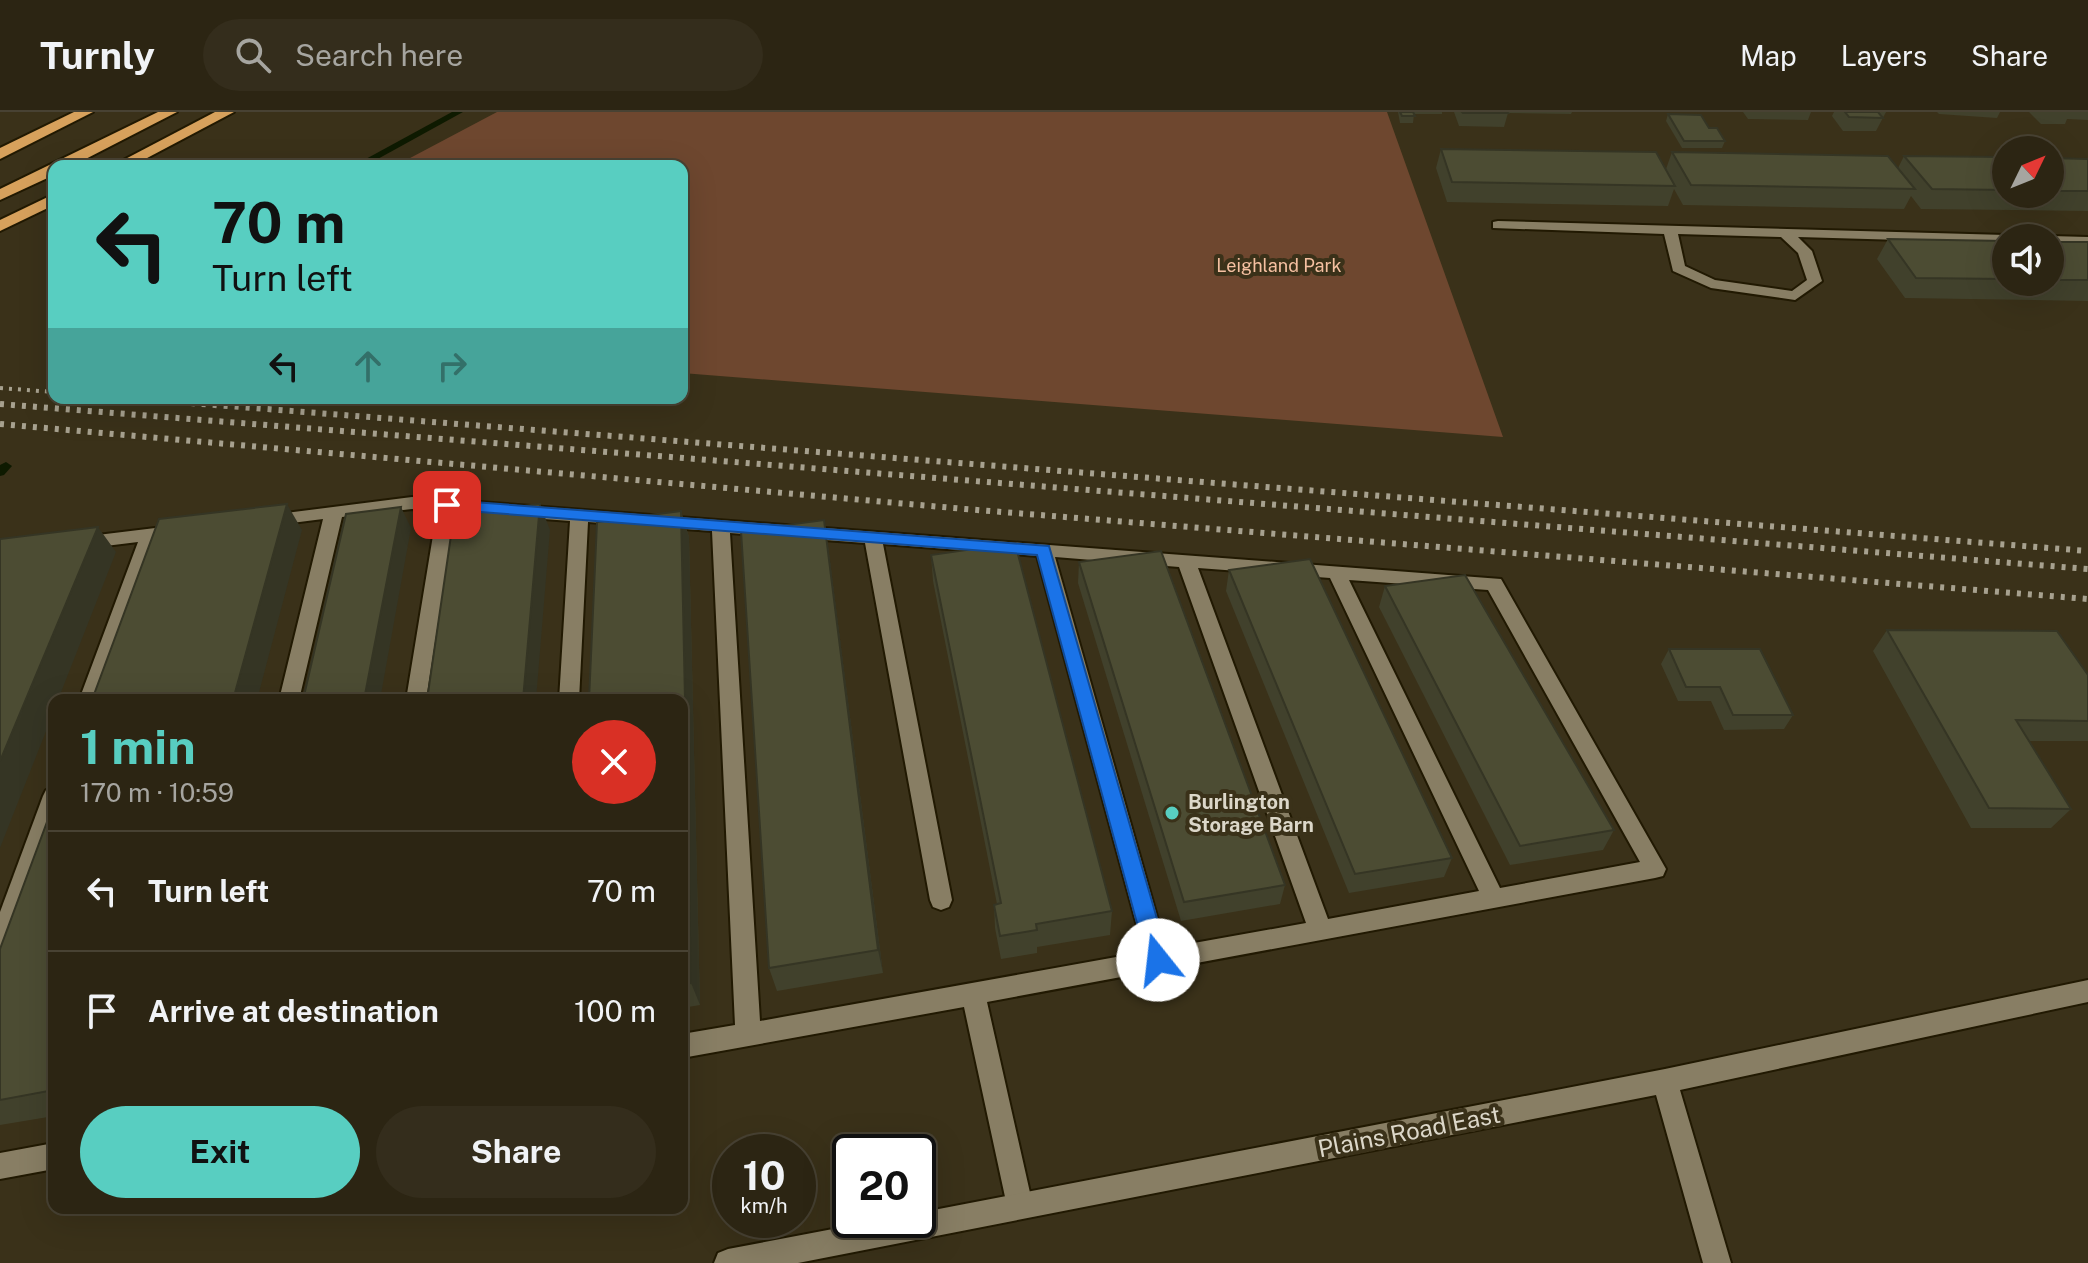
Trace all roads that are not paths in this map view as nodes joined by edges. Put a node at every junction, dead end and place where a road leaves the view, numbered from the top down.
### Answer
1 (86, 112) edge
2 (170, 112) edge
3 (227, 112) edge
4 (0, 154) edge
5 (72, 160) edge
6 (132, 160) edge
7 (48, 172) edge
8 (0, 195) edge
9 (48, 202) edge
10 (1498, 225) dead end
11 (0, 226) edge
12 (1670, 229) junction
13 (1784, 232) junction
14 (1992, 239) edge
15 (2064, 240) edge
16 (2088, 241) edge
17 (447, 505) junction
18 (334, 512) junction
19 (579, 516) junction
20 (242, 523) edge
21 (721, 526) junction
22 (196, 529) edge
23 (150, 534) junction
24 (873, 537) junction
25 (60, 545) edge
26 (1044, 550) junction
27 (1186, 561) junction
28 (1336, 572) junction
29 (91, 694) edge
30 (290, 694) edge
31 (417, 694) edge
32 (569, 694) edge
33 (48, 812) edge
34 (1494, 899) junction
35 (941, 900) dead end
36 (1321, 931) junction
37 (0, 944) edge
38 (1158, 960) junction
39 (2088, 991) edge
40 (973, 994) junction
41 (748, 1034) junction
42 (688, 1045) edge
43 (1665, 1081) junction
44 (48, 1157) edge
45 (0, 1166) edge
46 (1020, 1206) junction
47 (728, 1263) edge
48 (1717, 1263) edge

1 - 4 highway
2 - 5 highway
3 - 6 highway
7 - 8 highway
9 - 11 highway
10 - 12 main road
12 - 13 main road
12 - 13 main road
13 - 14 main road
15 - 16 main road
17 - 18 main road
17 - 19 main road
17 - 31 main road
18 - 20 main road
18 - 30 main road
19 - 21 main road
19 - 32 main road
21 - 24 main road
21 - 41 main road
22 - 23 main road
23 - 25 main road
23 - 29 main road
24 - 26 main road
24 - 35 main road
26 - 27 main road
26 - 38 main road
27 - 28 main road
27 - 36 main road
28 - 34 main road
28 - 34 main road
33 - 37 main road
34 - 36 main road
36 - 38 main road
38 - 40 main road
39 - 43 main road, Plains Road East
40 - 41 main road
40 - 46 main road
41 - 42 main road
43 - 46 main road, Plains Road East
43 - 48 main road
44 - 45 main road
46 - 47 main road, Plains Road East

